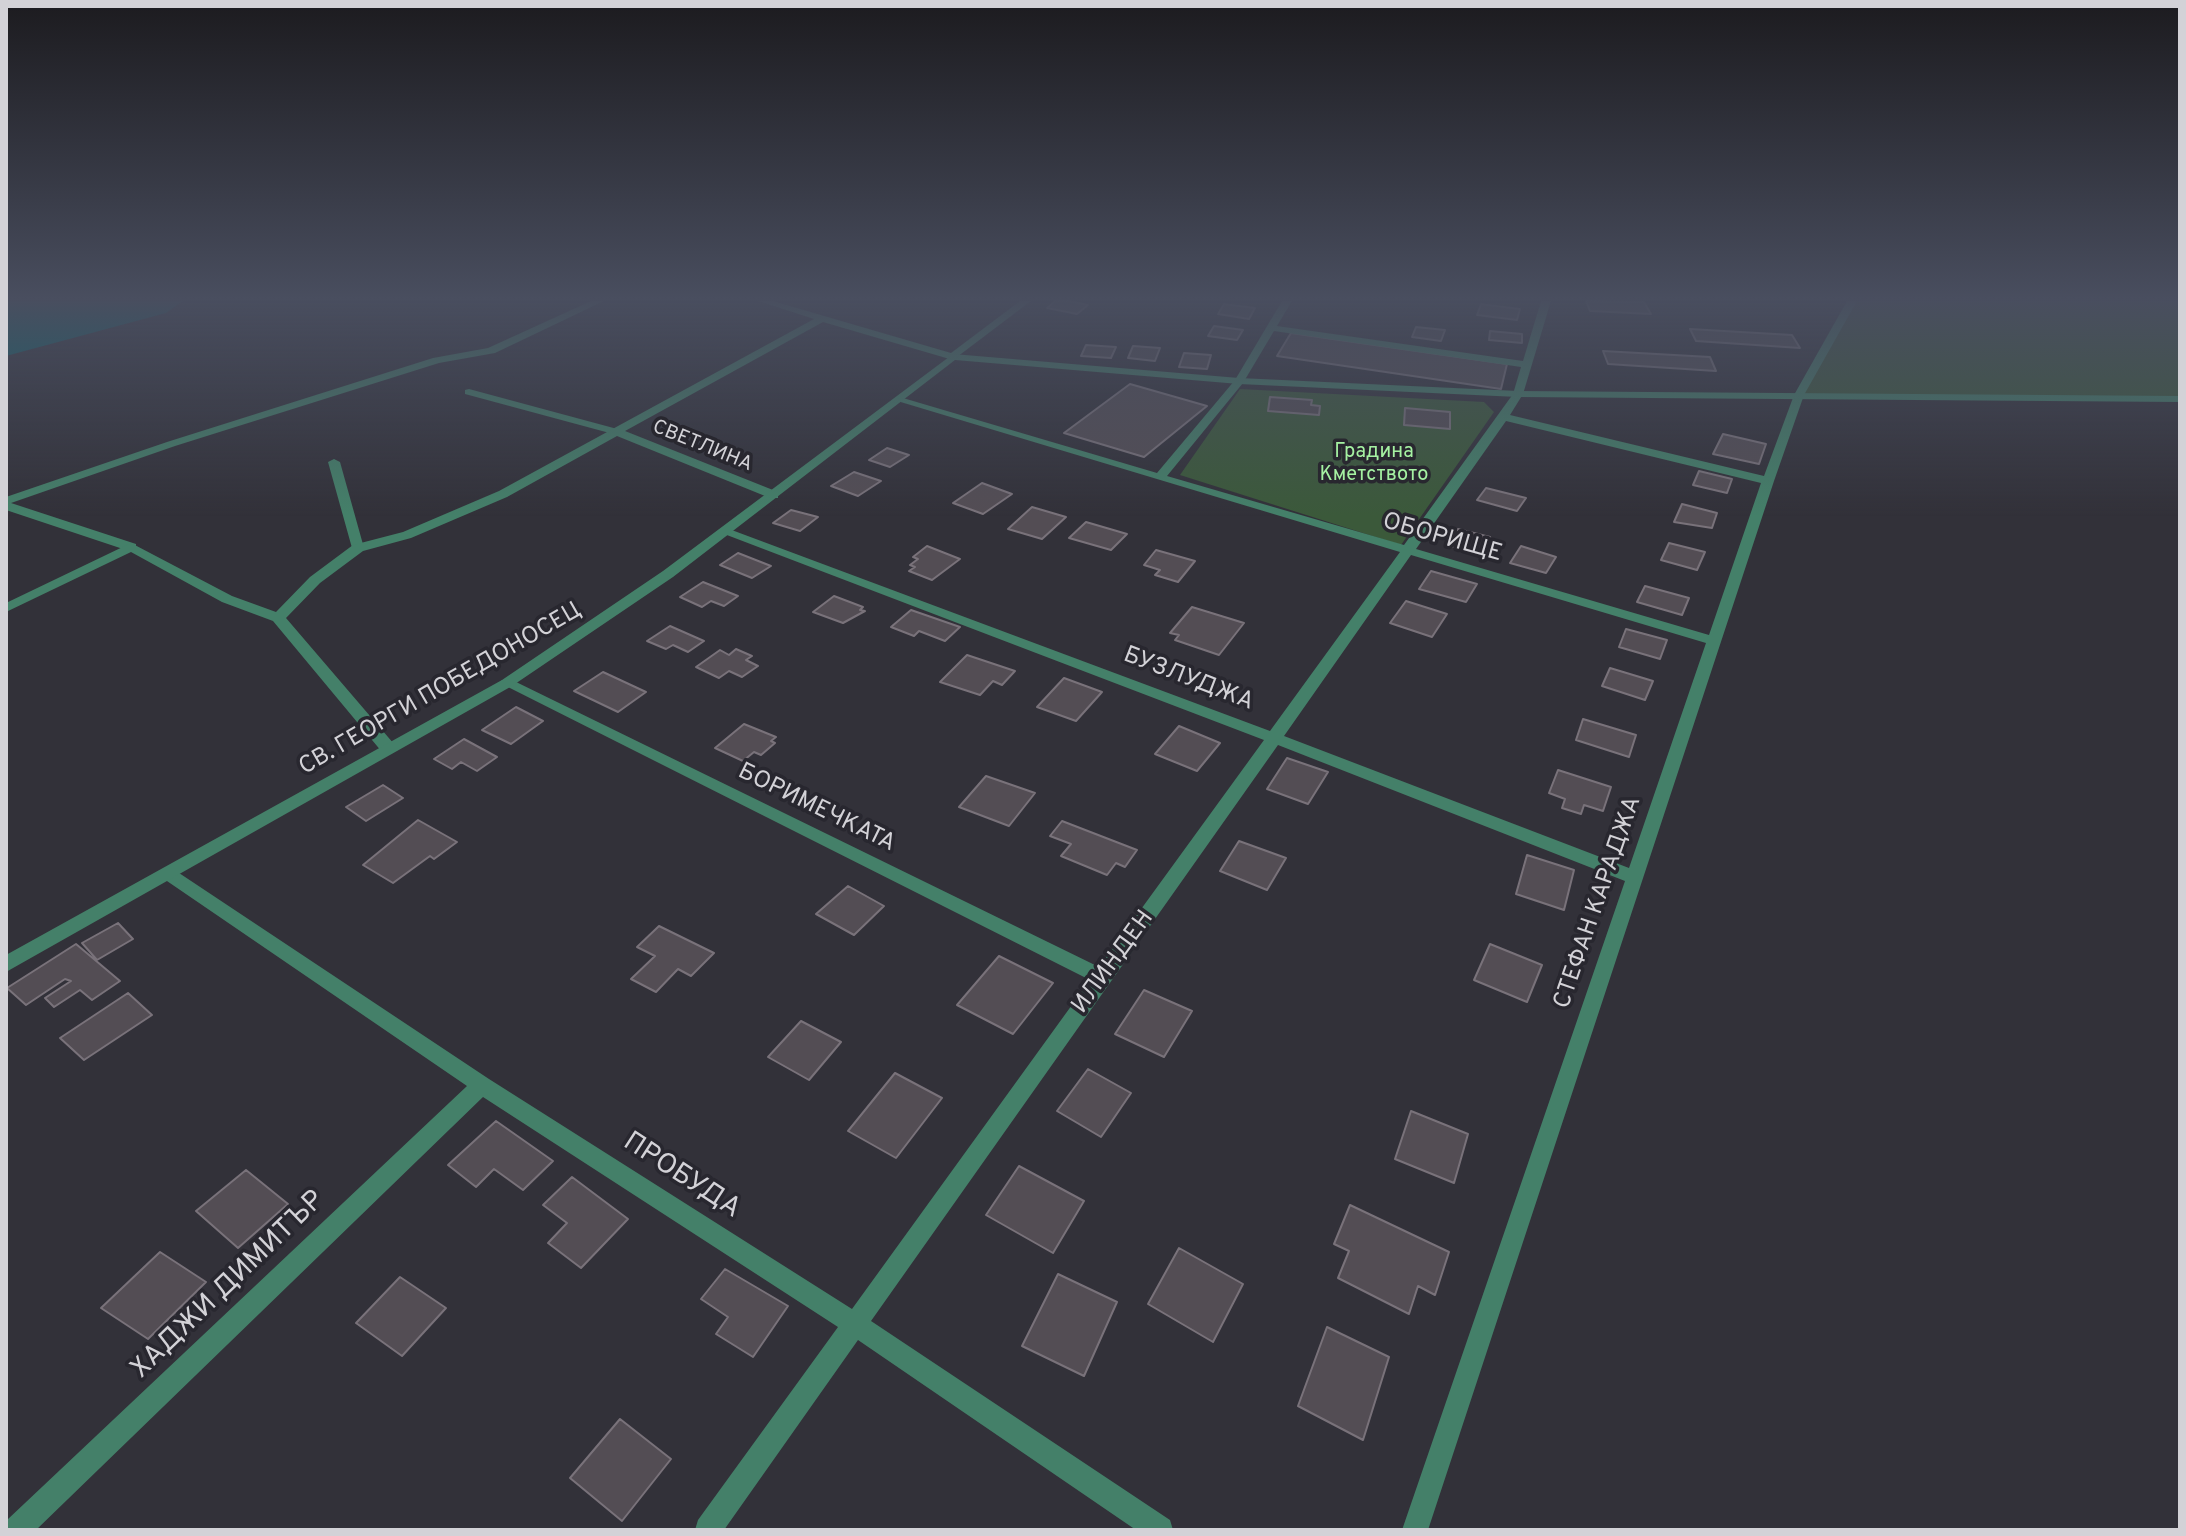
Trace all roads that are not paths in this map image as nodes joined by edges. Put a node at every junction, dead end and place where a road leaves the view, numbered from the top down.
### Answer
1 (397, 373) edge
2 (724, 373) edge
3 (933, 373) edge
4 (1140, 373) edge
5 (1244, 373) edge
6 (1525, 373) edge
7 (1812, 373) edge
8 (1239, 381) junction
9 (469, 392) dead end
10 (1518, 394) junction
11 (1799, 395) junction
12 (2180, 399) edge
13 (899, 400) junction
14 (1503, 417) junction
15 (617, 432) junction
16 (334, 462) dead end
17 (1159, 478) junction
18 (1768, 481) junction
19 (774, 495) junction
20 (6, 504) edge
21 (725, 532) junction
22 (131, 547) junction
23 (358, 548) junction
24 (1407, 552) junction
25 (6, 608) edge
26 (278, 618) junction
27 (1714, 641) junction
28 (507, 683) junction
29 (1275, 738) junction
30 (388, 748) junction
31 (170, 874) junction
32 (1633, 877) junction
33 (6, 964) edge
34 (1103, 978) junction
35 (482, 1085) junction
36 (856, 1325) junction
37 (17, 1530) edge
38 (708, 1530) edge
39 (1160, 1530) edge
40 (1415, 1530) edge

1 - 20 street
2 - 15 street
3 - 13 street, СВ. ГЕОРГИ ПОБЕДОНОСЕЦ
4 - 8 street
5 - 8 street
6 - 10 street, ИЛИНДЕН
7 - 11 street, СТЕФАН КАРАДЖА
8 - 10 street
8 - 17 street
9 - 15 street, СВЕТЛИНА
10 - 11 street
10 - 14 street, ИЛИНДЕН
11 - 12 street
11 - 18 street, СТЕФАН КАРАДЖА
13 - 17 street, ОБОРИЩЕ
13 - 19 street, СВ. ГЕОРГИ ПОБЕДОНОСЕЦ
14 - 18 street
14 - 24 street, ИЛИНДЕН
15 - 19 street, СВЕТЛИНА
15 - 23 street
16 - 23 street
17 - 24 street, ОБОРИЩЕ
18 - 27 street, СТЕФАН КАРАДЖА
19 - 21 street, СВ. ГЕОРГИ ПОБЕДОНОСЕЦ
20 - 22 street
21 - 28 street, СВ. ГЕОРГИ ПОБЕДОНОСЕЦ
21 - 29 street, БУЗЛУДЖА
22 - 25 street
22 - 26 street
23 - 26 street
24 - 27 street, ОБОРИЩЕ
24 - 29 street, ИЛИНДЕН
26 - 30 street
27 - 32 street, СТЕФАН КАРАДЖА
28 - 30 street, СВ. ГЕОРГИ ПОБЕДОНОСЕЦ
28 - 34 street, БОРИМЕЧКАТА
29 - 32 street, БУЗЛУДЖА
29 - 34 street, ИЛИНДЕН
30 - 31 street, СВ. ГЕОРГИ ПОБЕДОНОСЕЦ
31 - 33 street, СВ. ГЕОРГИ ПОБЕДОНОСЕЦ
31 - 35 street, ПРОБУДА
32 - 40 street, СТЕФАН КАРАДЖА
34 - 36 street, ИЛИНДЕН
35 - 36 street, ПРОБУДА
35 - 37 street, ХАДЖИ ДИМИТЪР
36 - 38 street, ИЛИНДЕН
36 - 39 street, ПРОБУДА

